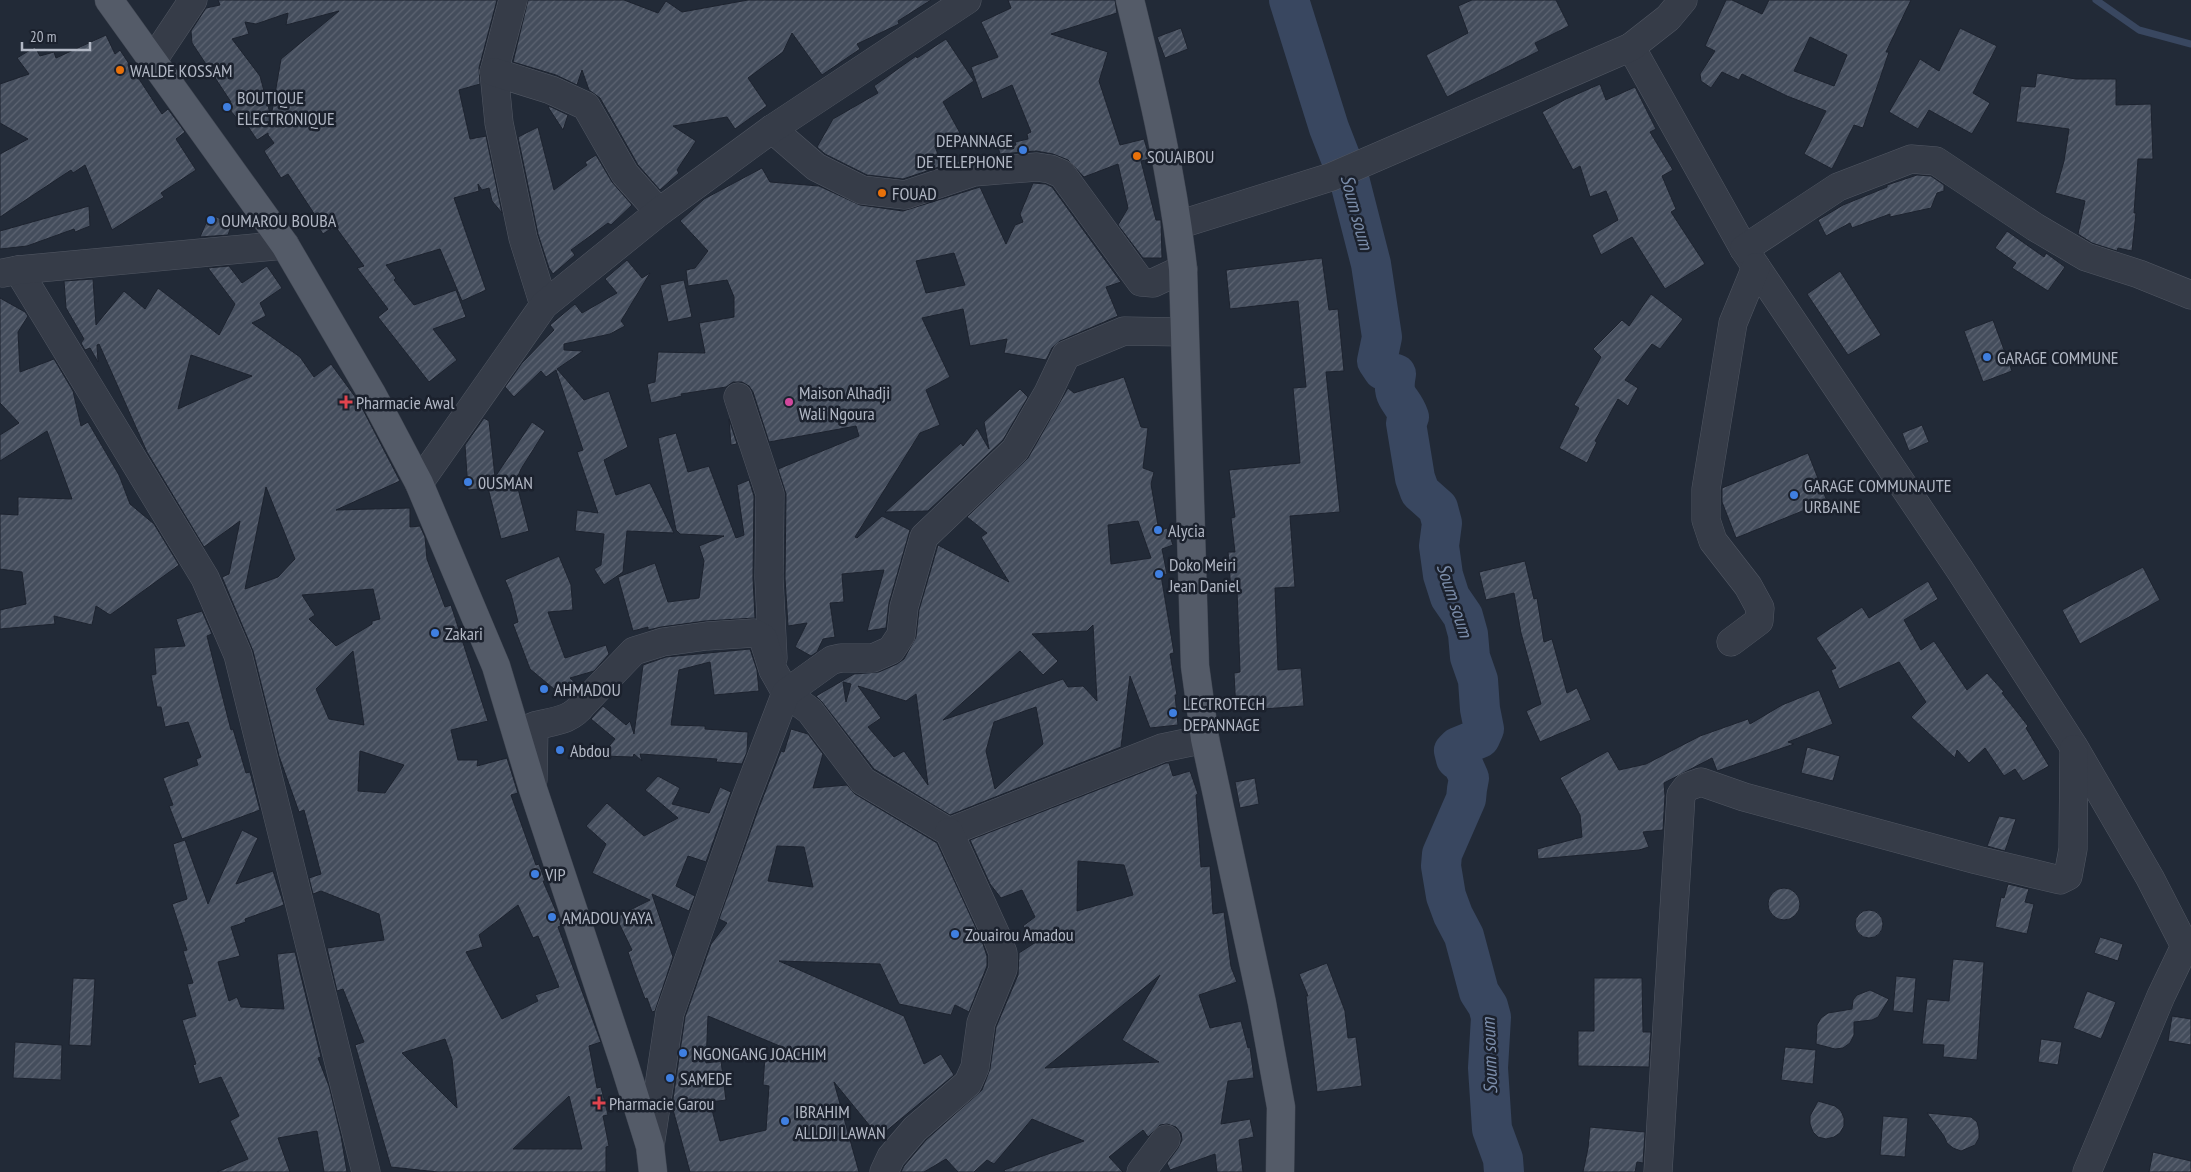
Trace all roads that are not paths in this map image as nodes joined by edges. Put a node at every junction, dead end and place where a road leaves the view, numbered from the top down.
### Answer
1 (109, 0) edge
2 (193, 0) edge
3 (513, 0) edge
4 (966, 0) edge
5 (1130, 0) edge
6 (1683, 0) edge
7 (1631, 47) junction
8 (153, 60) junction
9 (494, 72) junction
10 (772, 129) junction
11 (659, 212) junction
12 (1178, 225) junction
13 (285, 245) junction
14 (1750, 258) junction
15 (1182, 269) junction
16 (9, 272) edge
17 (2191, 295) edge
18 (544, 305) junction
19 (1184, 332) junction
20 (738, 397) dead end
21 (419, 483) junction
22 (1731, 642) dead end
23 (780, 682) junction
24 (1205, 739) junction
25 (2074, 747) junction
26 (533, 789) junction
27 (949, 832) junction
28 (2188, 943) edge
29 (1166, 1139) dead end
30 (651, 1159) edge
31 (366, 1172) edge
32 (884, 1172) edge
33 (1141, 1172) edge
34 (1280, 1172) edge
35 (1658, 1172) edge
36 (2087, 1172) edge

1 - 8 main road
2 - 8 street
3 - 9 street
4 - 10 street
5 - 12 main road
6 - 7 street
7 - 12 street
7 - 14 street
8 - 13 main road
9 - 11 street
9 - 18 street
10 - 11 street
10 - 15 street
11 - 18 street
12 - 15 main road
13 - 16 street
13 - 21 main road
14 - 17 street
14 - 22 street
14 - 25 street
15 - 19 main road
16 - 31 street
18 - 21 street
19 - 23 street
19 - 24 main road
20 - 23 street
21 - 26 main road
23 - 26 street
23 - 27 street
23 - 30 street
24 - 27 street
24 - 34 main road
25 - 28 street
25 - 35 street
26 - 30 main road
27 - 32 street
28 - 36 street
29 - 33 street

